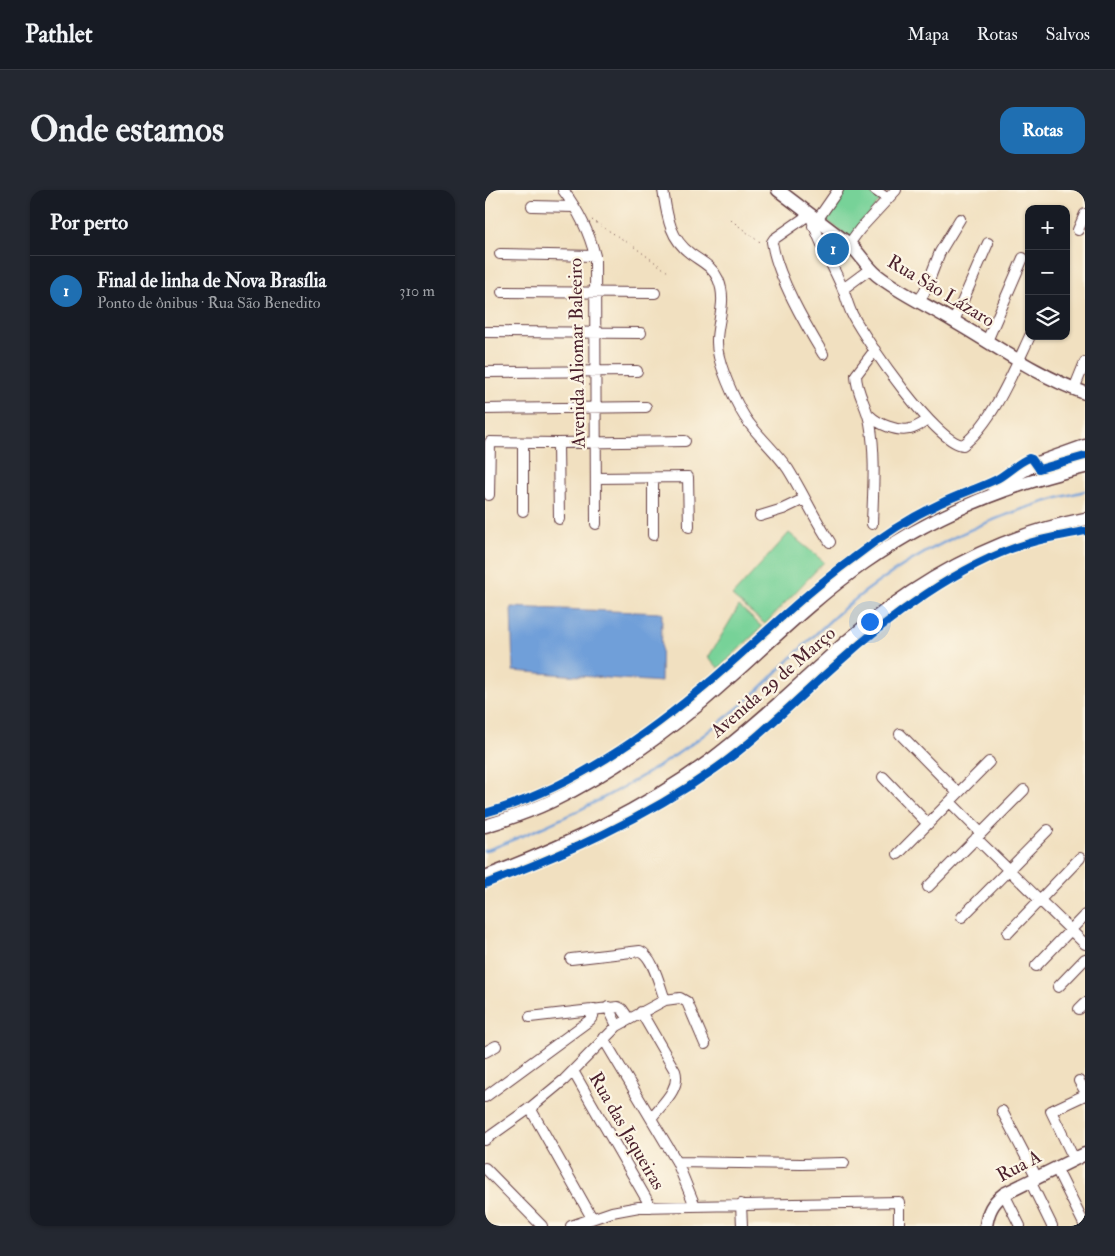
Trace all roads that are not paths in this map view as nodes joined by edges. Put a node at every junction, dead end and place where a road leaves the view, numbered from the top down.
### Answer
1 (563, 190) edge
2 (663, 190) edge
3 (779, 190) edge
4 (838, 190) edge
5 (875, 190) edge
6 (895, 190) edge
7 (888, 199) junction
8 (532, 206) dead end
9 (575, 207) junction
10 (1085, 214) edge
11 (960, 219) dead end
12 (813, 220) junction
13 (1078, 230) dead end
14 (988, 243) dead end
15 (849, 244) junction
16 (500, 254) dead end
17 (595, 256) junction
18 (1023, 258) dead end
19 (870, 269) junction
20 (843, 289) junction
21 (501, 292) dead end
22 (655, 293) dead end
23 (595, 294) junction
24 (918, 301) junction
25 (954, 321) junction
26 (485, 332) edge
27 (595, 333) junction
28 (641, 333) dead end
29 (1028, 340) edge
30 (987, 341) junction
31 (875, 350) junction
32 (823, 354) dead end
33 (1019, 361) junction
34 (1085, 362) edge
35 (637, 371) dead end
36 (485, 372) edge
37 (595, 372) junction
38 (1079, 391) edge
39 (646, 407) dead end
40 (597, 408) junction
41 (485, 409) edge
42 (869, 416) junction
43 (928, 420) junction
44 (685, 441) dead end
45 (597, 442) junction
46 (523, 443) junction
47 (558, 443) junction
48 (1085, 446) edge
49 (1085, 467) edge
50 (596, 478) junction
51 (653, 478) junction
52 (489, 495) dead end
53 (804, 498) junction
54 (962, 507) junction
55 (523, 511) dead end
56 (760, 516) dead end
57 (1085, 519) edge
58 (559, 520) dead end
59 (596, 524) dead end
60 (872, 524) dead end
61 (689, 527) dead end
62 (653, 535) dead end
63 (830, 542) dead end
64 (900, 734) dead end
65 (989, 762) dead end
66 (883, 778) dead end
67 (1024, 790) dead end
68 (958, 793) junction
69 (950, 802) junction
70 (929, 824) junction
71 (485, 826) edge
72 (1048, 830) dead end
73 (979, 836) junction
74 (898, 854) dead end
75 (1080, 858) dead end
76 (1008, 870) junction
77 (485, 877) edge
78 (928, 887) dead end
79 (1040, 900) junction
80 (962, 916) dead end
81 (1085, 916) edge
82 (1071, 930) junction
83 (1008, 933) dead end
84 (1085, 944) edge
85 (571, 958) dead end
86 (1085, 959) edge
87 (1036, 966) dead end
88 (1058, 987) dead end
89 (665, 1000) junction
90 (608, 1008) junction
91 (594, 1009) junction
92 (641, 1012) junction
93 (530, 1017) dead end
94 (629, 1019) junction
95 (617, 1026) junction
96 (603, 1038) junction
97 (705, 1044) dead end
98 (496, 1046) dead end
99 (485, 1052) edge
100 (573, 1072) junction
101 (1079, 1081) dead end
102 (1085, 1090) edge
103 (1085, 1095) edge
104 (485, 1097) edge
105 (530, 1108) junction
106 (1002, 1111) dead end
107 (652, 1117) junction
108 (485, 1140) edge
109 (1082, 1157) edge
110 (677, 1162) junction
111 (844, 1163) dead end
112 (485, 1168) edge
113 (1056, 1168) junction
114 (1033, 1180) junction
115 (1004, 1194) junction
116 (741, 1204) junction
117 (695, 1206) junction
118 (651, 1207) junction
119 (592, 1218) junction
120 (541, 1226) edge
121 (571, 1226) edge
122 (742, 1226) edge
123 (899, 1226) edge
124 (986, 1226) edge
125 (1020, 1226) edge
126 (1052, 1226) edge
127 (1085, 1226) edge

1 - 9 street, Avenida Aliomar Baleeiro
2 - 53 street
3 - 12 main road, Rua São Lázaro
4 - 12 street
5 - 7 street
6 - 7 street
7 - 15 street
8 - 9 street
9 - 17 street, Avenida Aliomar Baleeiro
10 - 13 street
11 - 24 street
12 - 15 main road, Rua São Lázaro
12 - 20 street
12 - 32 street
14 - 25 street
15 - 19 main road, Rua São Lázaro
16 - 17 street
17 - 23 street, Avenida Aliomar Baleeiro
18 - 30 street
19 - 20 street
19 - 24 main road, Rua São Lázaro
20 - 31 street
21 - 23 street
22 - 23 street
23 - 27 street, Avenida Aliomar Baleeiro
24 - 25 main road, Rua São Lázaro
25 - 30 main road, Rua São Lázaro
26 - 27 street
27 - 28 street
27 - 37 street, Avenida Aliomar Baleeiro
29 - 33 street
30 - 33 main road, Rua São Lázaro
31 - 42 street
31 - 43 street
33 - 38 main road, Rua São Lázaro
33 - 43 street
34 - 38 street
35 - 37 street
36 - 37 street
37 - 40 street, Avenida Aliomar Baleeiro
39 - 40 street
40 - 41 street
40 - 45 street, Avenida Aliomar Baleeiro
42 - 43 street
42 - 60 street
44 - 45 street
45 - 47 street
45 - 50 street, Avenida Aliomar Baleeiro
46 - 47 street
46 - 52 street
46 - 55 street
47 - 58 street
48 - 54 main road
49 - 54 main road, Avenida 29 de Março
50 - 51 street
50 - 59 street, Avenida Aliomar Baleeiro
51 - 61 street
51 - 62 street
53 - 56 street
53 - 63 street
54 - 71 main road, Avenida 29 de Março
57 - 77 main road, Avenida 29 de Março
64 - 68 street
65 - 68 street
66 - 70 street
67 - 73 street
68 - 69 street
69 - 70 street
69 - 73 street
70 - 74 street
72 - 76 street
73 - 76 street
73 - 78 street
75 - 79 street
76 - 79 street
76 - 80 street
79 - 82 street
79 - 83 street
81 - 82 street
82 - 84 street
82 - 87 street
85 - 89 street
86 - 88 street
89 - 92 street
89 - 97 street
90 - 91 street
90 - 94 street
90 - 95 street
91 - 93 street
91 - 104 street
92 - 94 street
92 - 107 street
94 - 95 street
95 - 96 street
96 - 100 street
96 - 107 street
98 - 99 street
100 - 105 street
100 - 118 street, Rua das Jaqueiras
101 - 102 street
103 - 109 street
105 - 108 street
105 - 119 street
106 - 114 street
107 - 110 street
109 - 113 main road, Rua A
110 - 111 street
110 - 117 street
112 - 120 street
113 - 114 main road, Rua A
113 - 127 street
114 - 115 main road, Rua A
114 - 126 street
115 - 124 main road, Rua A
115 - 125 street
116 - 117 street
116 - 122 street
116 - 123 street
117 - 118 street
118 - 119 street
119 - 121 street

